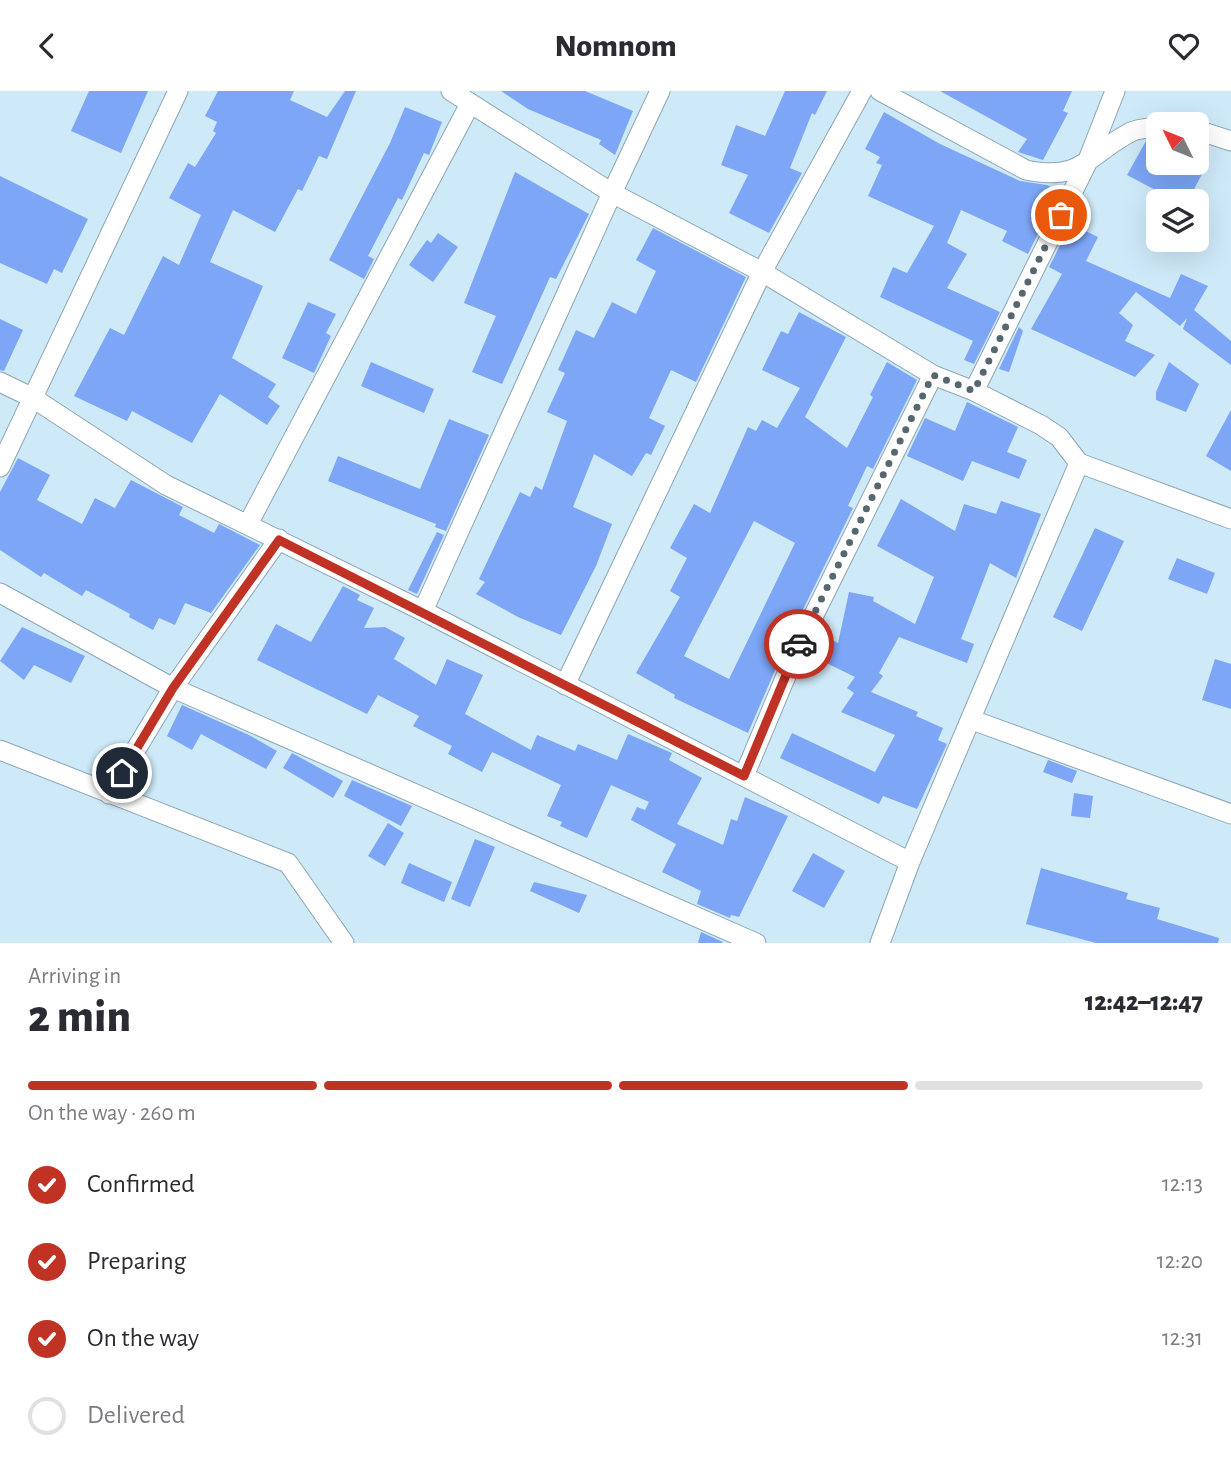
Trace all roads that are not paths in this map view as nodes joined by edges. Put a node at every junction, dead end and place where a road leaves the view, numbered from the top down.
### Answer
1 (178, 91) edge
2 (451, 91) edge
3 (660, 91) edge
4 (862, 91) edge
5 (880, 91) edge
6 (1115, 91) edge
7 (470, 104) junction
8 (1146, 129) edge
9 (1209, 134) edge
10 (1231, 141) edge
11 (1086, 165) junction
12 (612, 193) junction
13 (762, 272) junction
14 (933, 375) junction
15 (0, 382) edge
16 (974, 391) junction
17 (33, 398) junction
18 (1079, 463) junction
19 (0, 467) edge
20 (1231, 519) edge
21 (248, 524) junction
22 (279, 540) junction
23 (0, 593) edge
24 (423, 611) junction
25 (565, 685) junction
26 (173, 688) junction
27 (972, 720) junction
28 (0, 750) edge
29 (744, 776) junction
30 (109, 795) junction
31 (1231, 814) edge
32 (910, 862) junction
33 (747, 941) edge
34 (344, 943) edge
35 (880, 943) edge

1 - 17 street
2 - 7 street
3 - 12 street
4 - 13 street
5 - 11 street
6 - 11 street
7 - 12 street
7 - 21 street
8 - 11 street
9 - 10 street
11 - 16 street
12 - 13 street
12 - 24 street
13 - 14 street
13 - 25 street
14 - 16 street
14 - 29 street
15 - 17 street
16 - 18 street
17 - 19 street
17 - 21 street
18 - 20 street
18 - 27 street
21 - 22 street
22 - 24 street
22 - 26 street
23 - 26 street
24 - 25 street
25 - 29 street
26 - 30 street
26 - 33 street
27 - 31 street
27 - 32 street
28 - 30 street
29 - 32 street
30 - 34 street
32 - 35 street

